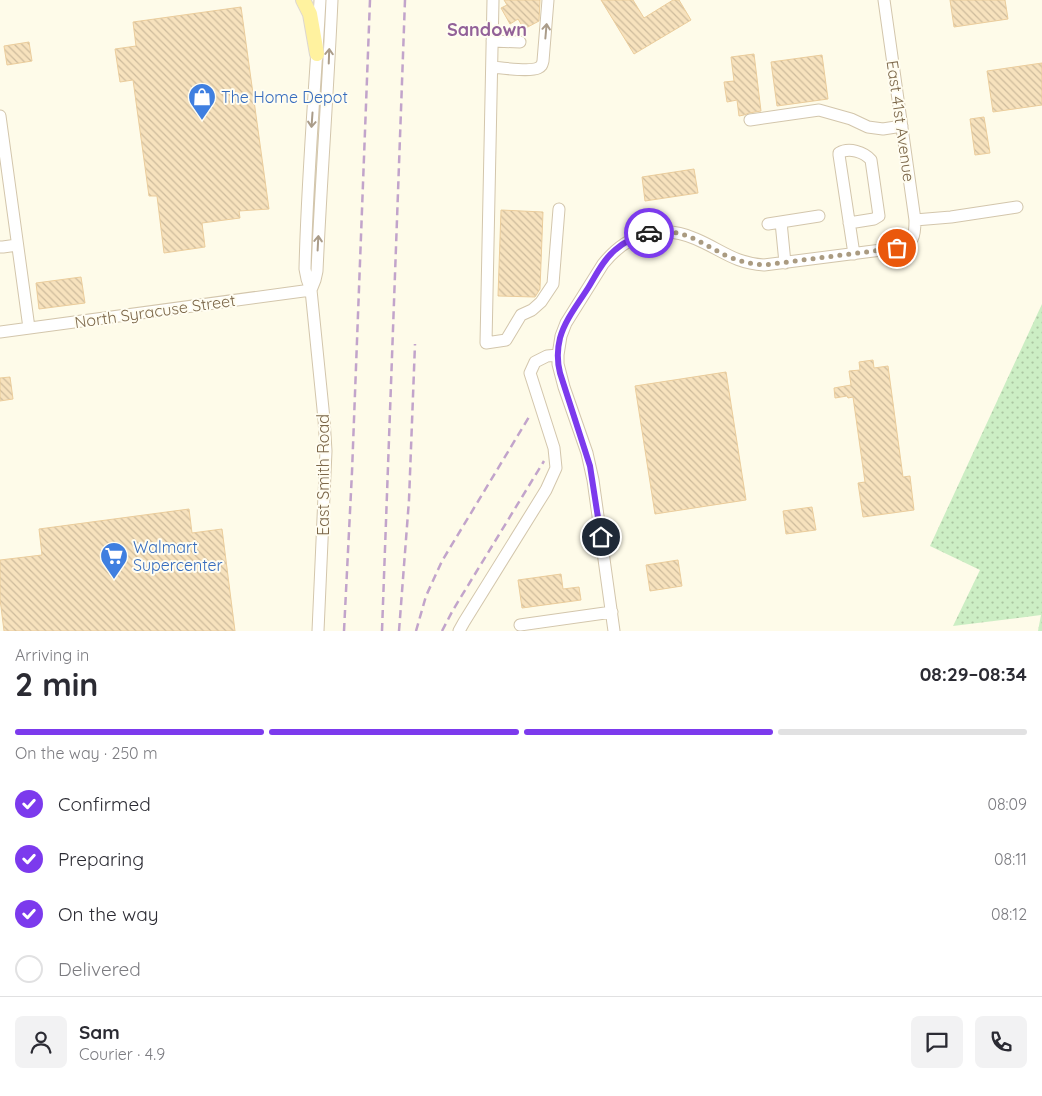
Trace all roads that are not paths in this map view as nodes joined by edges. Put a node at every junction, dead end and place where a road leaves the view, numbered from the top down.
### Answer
1 (302, 0) edge
2 (320, 0) edge
3 (332, 0) edge
4 (493, 0) edge
5 (548, 0) edge
6 (884, 0) edge
7 (492, 41) junction
8 (520, 42) dead end
9 (317, 54) junction
10 (492, 67) junction
11 (0, 116) edge
12 (750, 120) dead end
13 (902, 126) junction
14 (5, 195) edge
15 (1017, 207) dead end
16 (559, 209) dead end
17 (818, 216) dead end
18 (915, 220) junction
19 (781, 222) junction
20 (849, 223) junction
21 (768, 224) dead end
22 (4, 248) edge
23 (854, 254) junction
24 (785, 263) junction
25 (310, 290) junction
26 (28, 328) junction
27 (0, 332) edge
28 (558, 355) junction
29 (612, 612) junction
30 (520, 625) dead end
31 (318, 631) edge
32 (459, 631) edge
33 (614, 631) edge

1 - 9 main road
2 - 9 street, East Smith Road
25 -> 3 street, East Smith Road
4 - 7 street
10 -> 5 street
6 - 13 street, East 41st Avenue
7 - 8 street
7 - 10 street
9 -> 25 street, East Smith Road
10 - 16 street
11 - 14 street
12 - 13 street
13 - 18 street, East 41st Avenue
14 - 22 street
15 - 18 street
17 - 19 street
18 - 23 street, East 41st Avenue
19 - 21 street
19 - 24 street
20 - 20 street
20 - 23 street
22 - 26 street
23 - 24 street
24 - 28 street
25 - 26 street, North Syracuse Street
25 - 31 street, East Smith Road
26 - 27 street, North Syracuse Street
28 - 29 street
28 - 32 street
29 - 30 street
29 - 33 street

